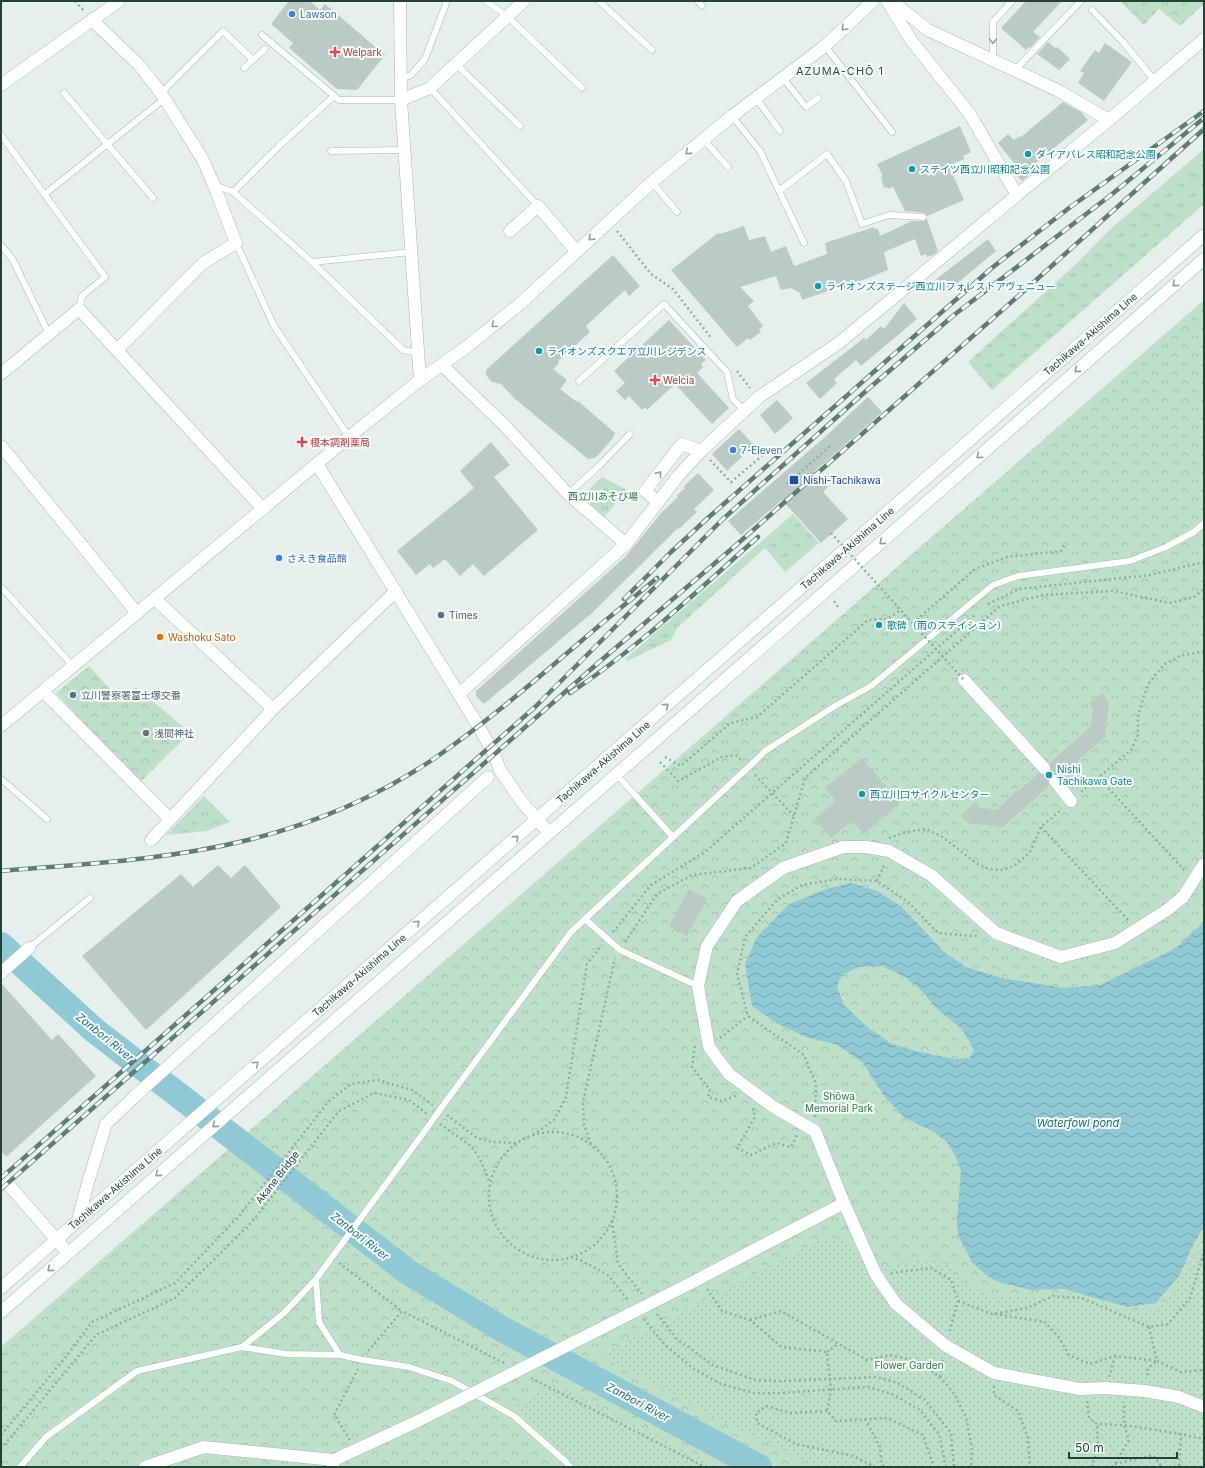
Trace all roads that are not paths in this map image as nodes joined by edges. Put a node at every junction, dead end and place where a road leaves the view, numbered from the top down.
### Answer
1 (119, 1) edge
2 (400, 1) edge
3 (447, 1) edge
4 (486, 1) edge
5 (524, 1) edge
6 (599, 1) edge
7 (873, 1) edge
8 (887, 1) edge
9 (892, 1) edge
10 (1012, 1) edge
11 (1081, 1) edge
12 (1092, 10) dead end
13 (508, 17) junction
14 (92, 20) junction
15 (262, 35) dead end
16 (1204, 39) edge
17 (825, 46) junction
18 (265, 49) dead end
19 (652, 50) dead end
20 (993, 59) junction
21 (253, 60) junction
22 (456, 64) junction
23 (244, 68) dead end
24 (1015, 70) junction
25 (783, 78) junction
26 (400, 79) junction
27 (1155, 81) junction
28 (1, 85) edge
29 (430, 88) junction
30 (582, 88) dead end
31 (64, 93) dead end
32 (162, 96) junction
33 (334, 96) junction
34 (756, 98) junction
35 (818, 98) dead end
36 (401, 100) junction
37 (732, 116) junction
38 (1109, 120) junction
39 (520, 126) dead end
40 (780, 131) dead end
41 (892, 132) dead end
42 (1, 135) edge
43 (703, 139) junction
44 (107, 144) junction
45 (404, 150) junction
46 (331, 151) dead end
47 (728, 167) dead end
48 (652, 182) junction
49 (214, 185) junction
50 (779, 191) junction
51 (232, 192) junction
52 (45, 194) junction
53 (1017, 195) junction
54 (153, 198) dead end
55 (538, 206) junction
56 (678, 212) dead end
57 (923, 217) dead end
58 (510, 231) dead end
59 (1204, 235) edge
60 (236, 243) junction
61 (804, 243) dead end
62 (1, 245) edge
63 (411, 252) junction
64 (577, 252) junction
65 (1204, 259) edge
66 (312, 262) junction
67 (79, 309) junction
68 (49, 334) junction
69 (117, 350) junction
70 (418, 353) junction
71 (442, 365) junction
72 (1, 374) edge
73 (420, 380) junction
74 (579, 381) dead end
75 (744, 410) junction
76 (630, 434) dead end
77 (349, 437) junction
78 (1, 446) edge
79 (701, 451) junction
80 (317, 464) junction
81 (568, 494) junction
82 (658, 502) junction
83 (263, 509) junction
84 (1204, 523) edge
85 (626, 544) junction
86 (1, 587) edge
87 (396, 591) junction
88 (155, 599) junction
89 (137, 613) junction
90 (73, 666) junction
91 (964, 680) road end
92 (43, 691) junction
93 (459, 694) junction
94 (273, 709) junction
95 (1, 726) edge
96 (1044, 768) tunnel mouth
97 (616, 774) junction
98 (488, 777) dead end
99 (1, 779) edge
100 (1055, 781) tunnel mouth
101 (1071, 801) dead end
102 (47, 819) dead end
103 (170, 819) junction
104 (537, 819) junction
105 (549, 832) junction
106 (673, 837) junction
107 (151, 840) dead end
108 (1204, 864) edge
109 (90, 898) dead end
110 (585, 919) junction
111 (29, 948) joint
112 (3, 971) edge
113 (698, 986) junction
114 (1, 1176) edge
115 (844, 1203) junction
116 (78, 1220) junction
117 (56, 1240) junction
118 (68, 1253) junction
119 (316, 1279) junction
120 (1, 1288) edge
121 (1, 1312) edge
122 (242, 1347) junction
123 (340, 1355) junction
124 (1204, 1407) edge
125 (333, 1464) edge
126 (20, 1467) edge
127 (145, 1467) edge
128 (570, 1467) edge

1 - 14 street
2 - 26 street
3 - 26 lane
4 - 13 lane
5 - 13 street
6 - 19 lane
7 -> 17 street
8 - 53 street
9 - 20 street
10 -> 20 lane
11 - 24 lane
12 - 27 lane
13 - 22 street
13 - 30 lane
14 - 28 street
14 - 32 street
15 - 33 lane
16 - 27 street
17 - 25 street
17 - 41 lane
18 - 21 lane
20 - 24 street
21 - 23 lane
21 - 32 lane
22 - 29 street
22 - 39 lane
24 - 38 street
25 - 34 street
25 - 35 lane
26 - 36 street
27 - 38 street
29 - 36 street
29 - 55 lane
31 - 44 lane
32 - 44 lane
32 - 49 street
33 - 36 lane
33 - 51 lane
34 - 37 street
34 - 40 lane
36 - 45 street
37 - 43 street
37 - 50 lane
38 - 53 street
42 - 52 lane
43 - 47 lane
43 -> 48 street
44 - 52 lane
44 - 54 lane
45 - 46 lane
45 - 63 street
48 - 56 lane
48 -> 64 street
49 - 51 lane
49 - 60 street
50 - 57 lane
50 - 61 lane
51 - 66 lane
52 - 67 lane
53 - 75 street
55 - 58 street
55 - 64 street
104 -> 59 street, Tachikawa-Akishima Line
60 - 69 street
60 - 77 lane
62 - 68 lane
63 - 66 lane
63 - 70 street
64 -> 71 street
65 -> 97 street, Tachikawa-Akishima Line
66 - 70 lane
67 - 68 street
67 - 69 street
68 - 72 street
69 - 83 street
70 - 73 street
71 - 73 street
71 - 81 street
73 - 77 street
74 - 75 lane
75 - 79 street
76 - 81 lane
77 - 80 street
78 - 89 street
79 - 82 street
82 -> 79 street
80 - 83 street
80 - 87 street
81 - 85 street
82 - 85 street
83 - 88 street
84 - 106 lane, bridge
85 - 93 street
86 - 90 lane
87 - 93 street
87 - 94 street
88 - 89 street
88 - 94 street
89 - 90 street
90 - 92 street
91 - 96 street
92 - 95 street
92 - 103 street
93 - 104 street
94 - 103 street
97 - 105 street, Tachikawa-Akishima Line
97 - 106 lane
98 - 116 street
99 - 102 lane
100 - 101 street
103 - 107 street
104 - 105 street
116 -> 104 street, Tachikawa-Akishima Line
105 -> 118 street, Tachikawa-Akishima Line
106 - 110 lane
108 - 113 street
109 - 111 lane
110 - 113 lane
110 - 119 lane, bridge
111 - 112 street
113 - 115 street
114 - 117 street
115 - 124 street
115 - 125 street, bridge
116 - 117 street, Tachikawa-Akishima Line
117 - 118 street
117 - 120 street, Tachikawa-Akishima Line
118 -> 121 street, Tachikawa-Akishima Line
119 - 122 lane
119 - 123 lane
122 - 123 lane
122 - 126 lane
123 - 128 lane
125 - 127 street

